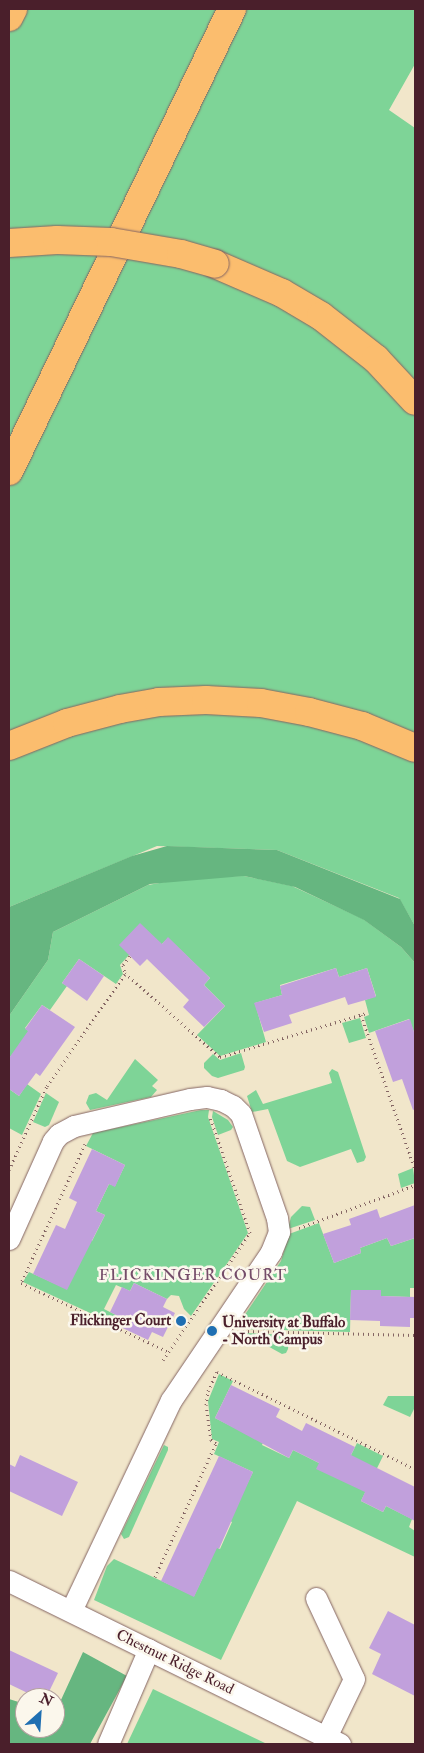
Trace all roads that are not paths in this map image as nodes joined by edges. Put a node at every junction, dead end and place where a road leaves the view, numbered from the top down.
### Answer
1 (13, 9) edge
2 (232, 9) edge
3 (9, 17) edge
4 (9, 243) edge
5 (415, 401) edge
6 (9, 471) edge
7 (9, 746) edge
8 (415, 748) edge
9 (9, 1239) edge
10 (9, 1581) edge
11 (316, 1598) dead end
12 (71, 1611) junction
13 (149, 1649) junction
14 (333, 1741) edge
15 (108, 1744) edge

1 - 3 highway
2 - 6 highway
4 - 5 highway, bridge
7 - 8 highway
9 - 12 street
10 - 12 street, Chestnut Ridge Road
11 - 14 street
12 - 13 street, Chestnut Ridge Road
13 - 14 street, Chestnut Ridge Road
13 - 15 street

